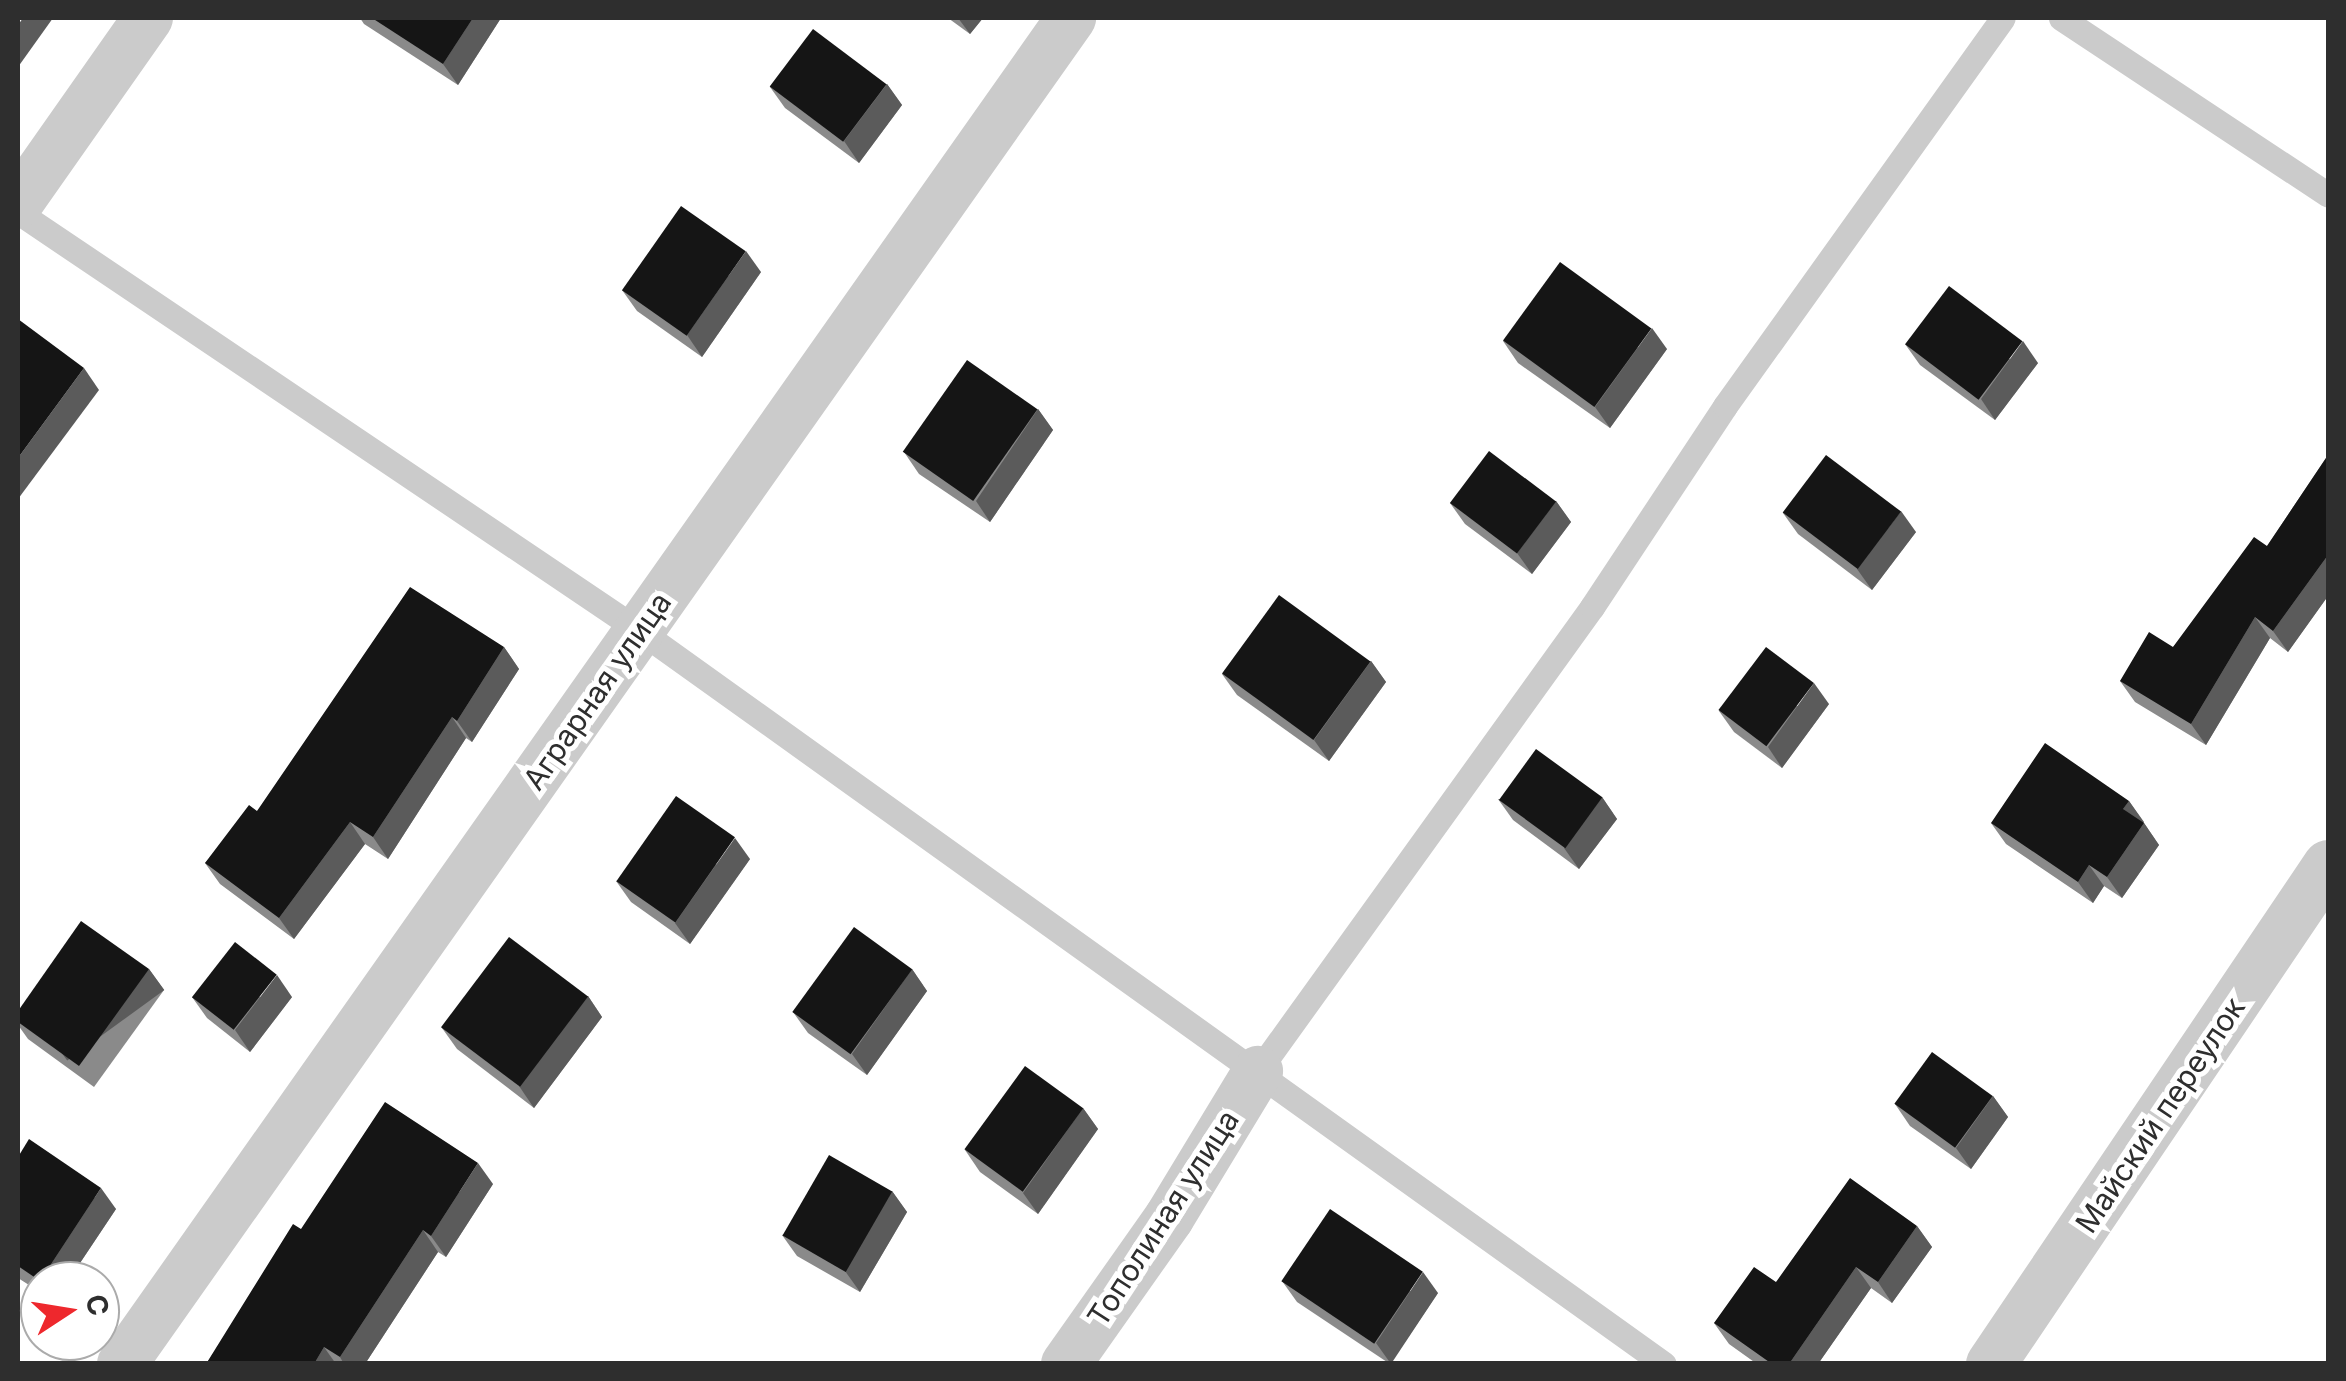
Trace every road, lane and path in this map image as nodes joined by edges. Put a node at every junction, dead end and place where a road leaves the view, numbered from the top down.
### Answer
1 (148, 18) edge
2 (1072, 18) edge
3 (2003, 18) edge
4 (2060, 18) edge
5 (2328, 195) edge
6 (18, 203) edge
7 (18, 212) edge
8 (640, 631) junction
9 (2328, 865) edge
10 (1258, 1071) junction
11 (122, 1364) edge
12 (1066, 1364) edge
13 (1664, 1364) edge
14 (1991, 1364) edge

1 - 6 street
2 - 8 street, Аграрная улица
3 - 10 lane
4 - 5 lane
7 - 8 lane
8 - 10 lane
8 - 11 street, Аграрная улица
9 - 14 street, Майский переулок
10 - 12 street, Тополиная улица
10 - 13 lane

